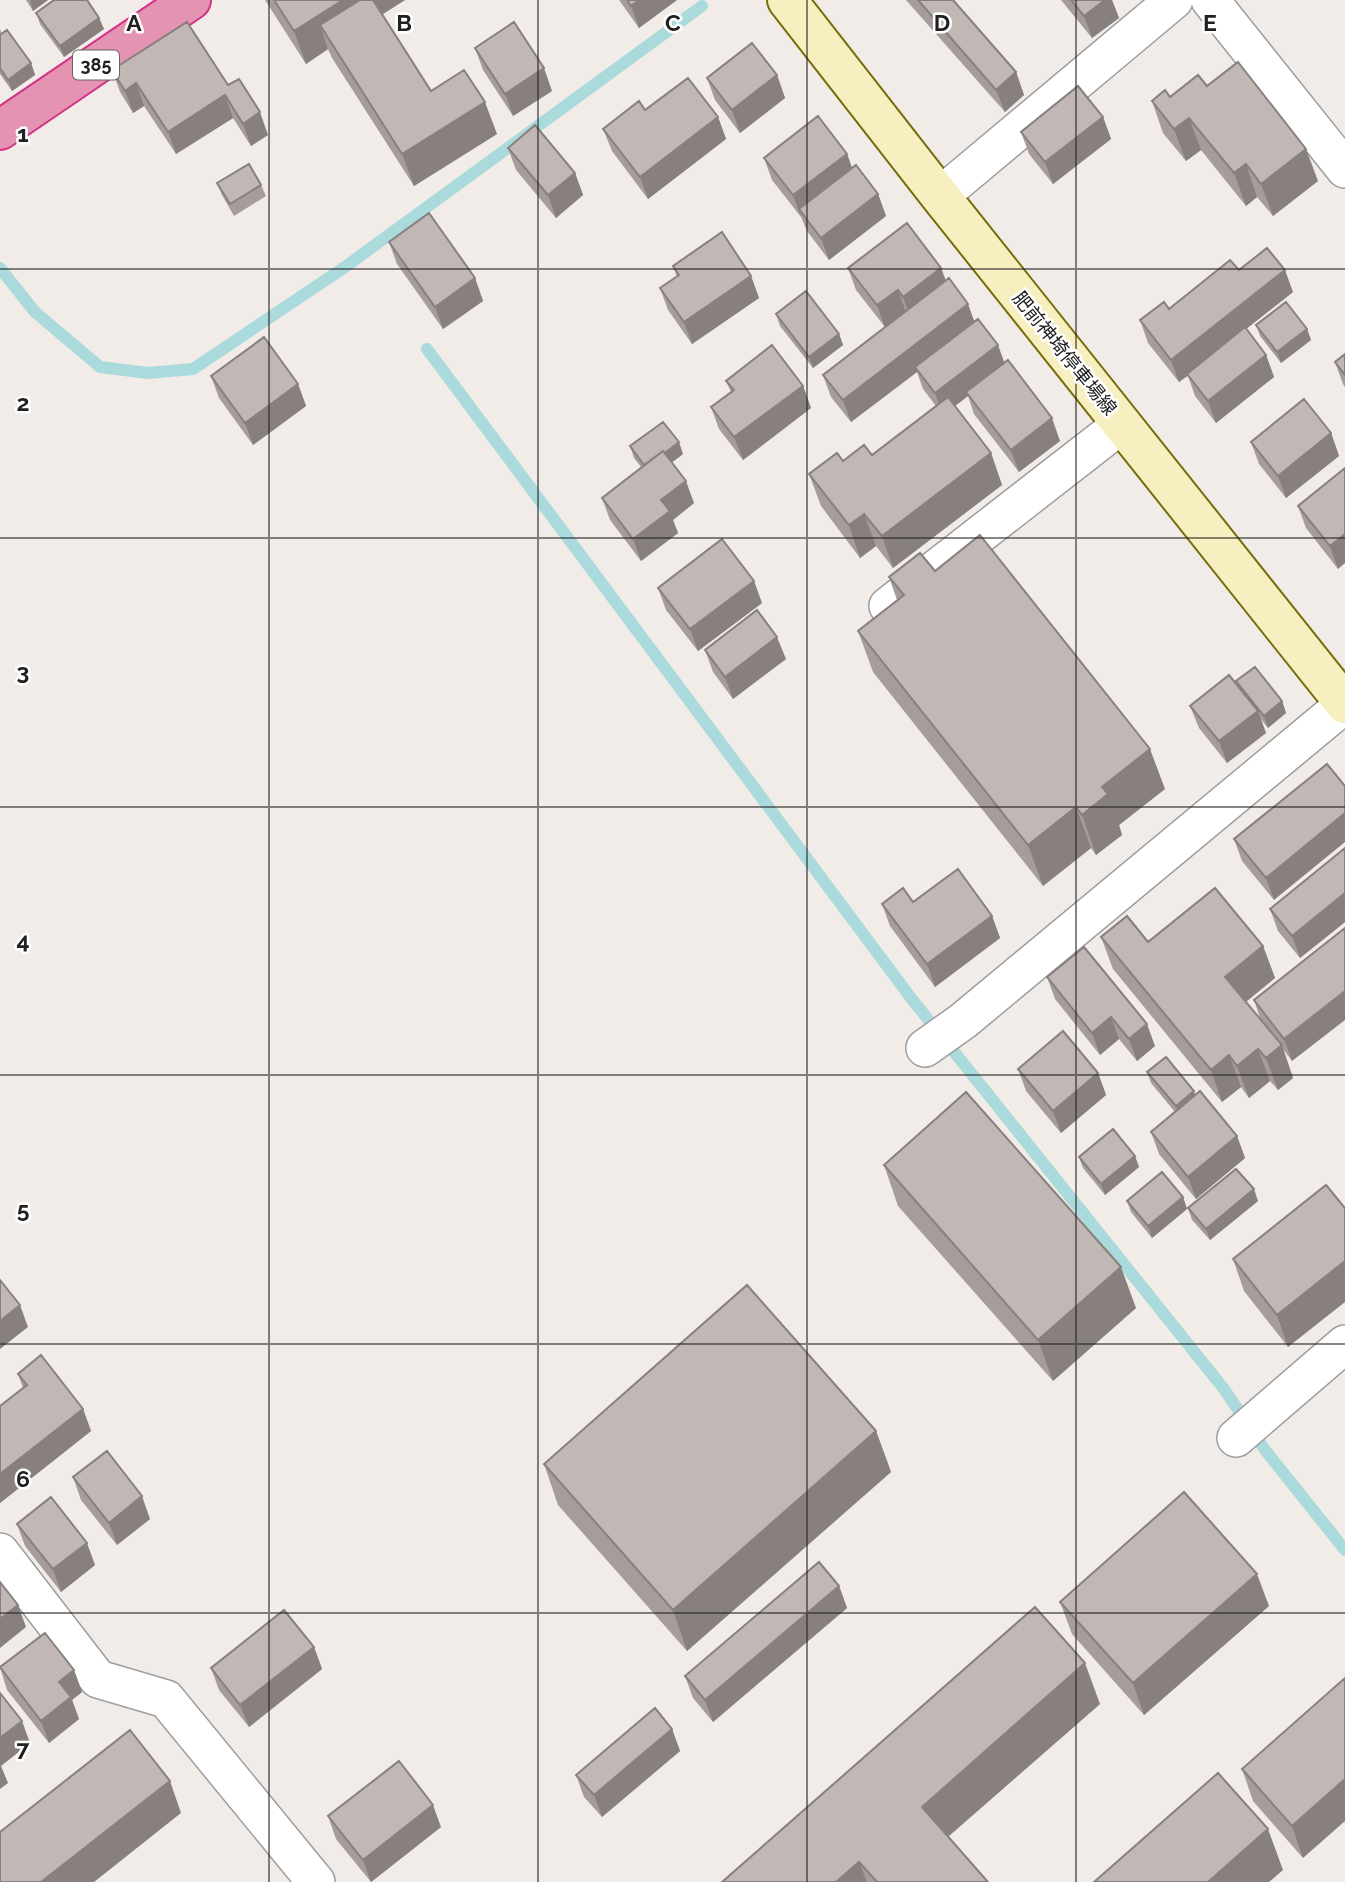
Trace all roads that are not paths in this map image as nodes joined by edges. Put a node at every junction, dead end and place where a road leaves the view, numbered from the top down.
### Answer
1 (191, 0) edge
2 (787, 0) edge
3 (1174, 0) edge
4 (1210, 0) edge
5 (0, 130) edge
6 (1345, 169) edge
7 (940, 196) junction
8 (1122, 424) junction
9 (888, 606) edge
10 (1345, 704) edge
11 (925, 1048) dead end
12 (1345, 1344) edge
13 (1236, 1438) dead end
14 (0, 1552) edge
15 (316, 1882) edge

1 - 5 highway, 385
2 - 7 main road, 肥前神埼停車場線
3 - 7 street
4 - 6 street
7 - 8 main road, 肥前神埼停車場線
8 - 9 street
8 - 10 main road, 肥前神埼停車場線
10 - 11 street
12 - 13 street
14 - 15 street

